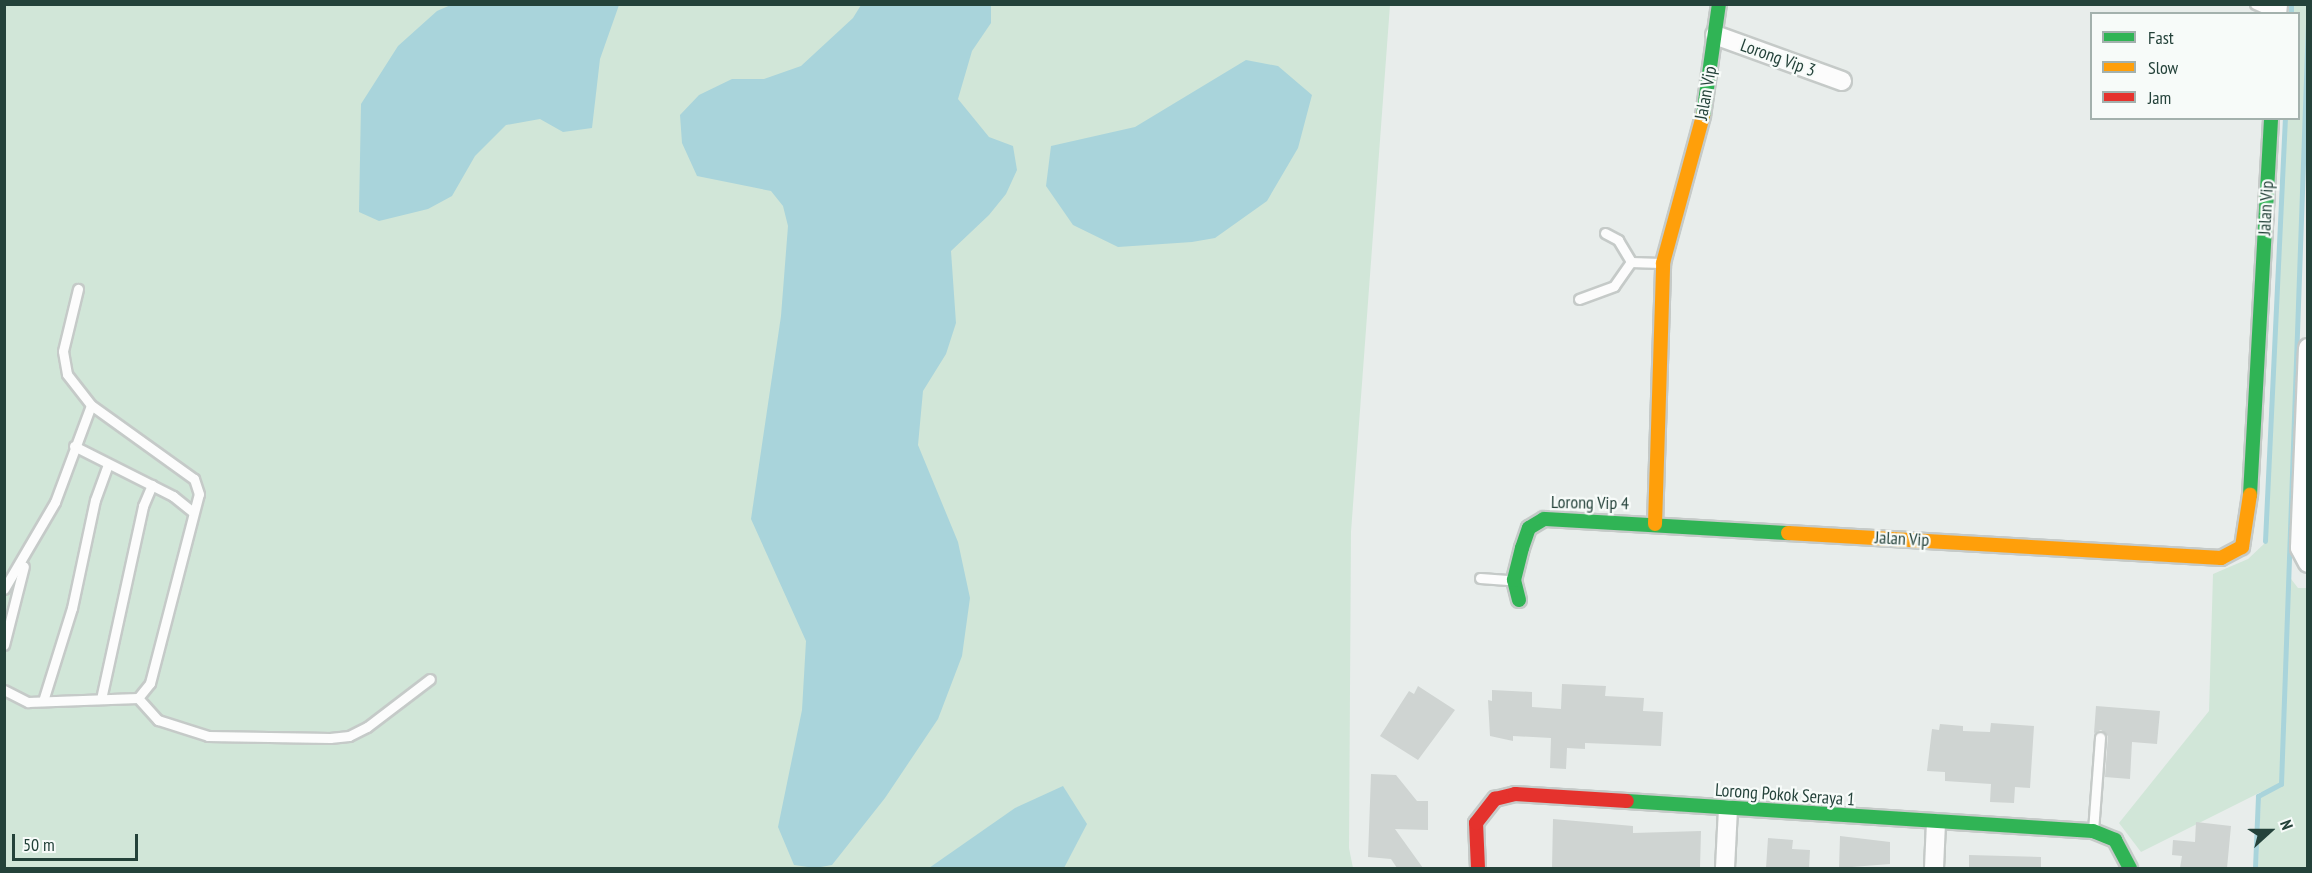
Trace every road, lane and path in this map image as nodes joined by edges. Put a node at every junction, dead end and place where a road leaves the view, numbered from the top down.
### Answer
1 (1719, 4) edge
2 (2254, 4) edge
3 (2272, 12) edge
4 (1715, 34) junction
5 (1842, 81) dead end
6 (2271, 120) edge
7 (1605, 233) dead end
8 (1630, 262) junction
9 (1663, 263) junction
10 (78, 289) dead end
11 (1579, 299) dead end
12 (2307, 348) edge
13 (91, 405) junction
14 (74, 446) junction
15 (108, 464) junction
16 (152, 485) junction
17 (193, 512) junction
18 (1655, 524) junction
19 (27, 553) junction
20 (2307, 563) edge
21 (1480, 578) dead end
22 (1514, 580) junction
23 (4, 589) edge
24 (1519, 600) dead end
25 (4, 645) edge
26 (430, 679) dead end
27 (4, 690) edge
28 (138, 698) junction
29 (101, 699) junction
30 (43, 701) junction
31 (2100, 737) dead end
32 (1728, 809) junction
33 (1936, 823) junction
34 (2093, 831) junction
35 (1478, 868) edge
36 (1725, 868) edge
37 (1934, 868) edge
38 (2130, 868) edge

1 - 4 street, Jalan Vip
2 - 3 lane
4 - 5 street, Lorong Vip 3
4 - 9 street, Jalan Vip
6 - 18 street, Jalan Vip
7 - 8 lane
8 - 9 lane
8 - 11 lane
9 - 18 street, Jalan Vip
10 - 13 lane
12 - 20 street
13 - 14 lane
13 - 17 lane
14 - 15 lane
14 - 19 lane
15 - 16 lane
15 - 30 lane
16 - 17 lane
16 - 29 lane
17 - 28 lane
18 - 22 street, Lorong Vip 4
19 - 23 lane
19 - 25 lane
21 - 22 lane
22 - 24 street
26 - 28 lane
27 - 30 lane
28 - 29 lane
29 - 30 lane
31 - 34 lane
32 - 33 street, Lorong Pokok Seraya 1
32 - 35 street, Lorong Pokok Seraya 1
32 - 36 street
33 - 34 street, Lorong Pokok Seraya 1
33 - 37 street
34 - 38 street, Lorong Pokok Seraya 1

